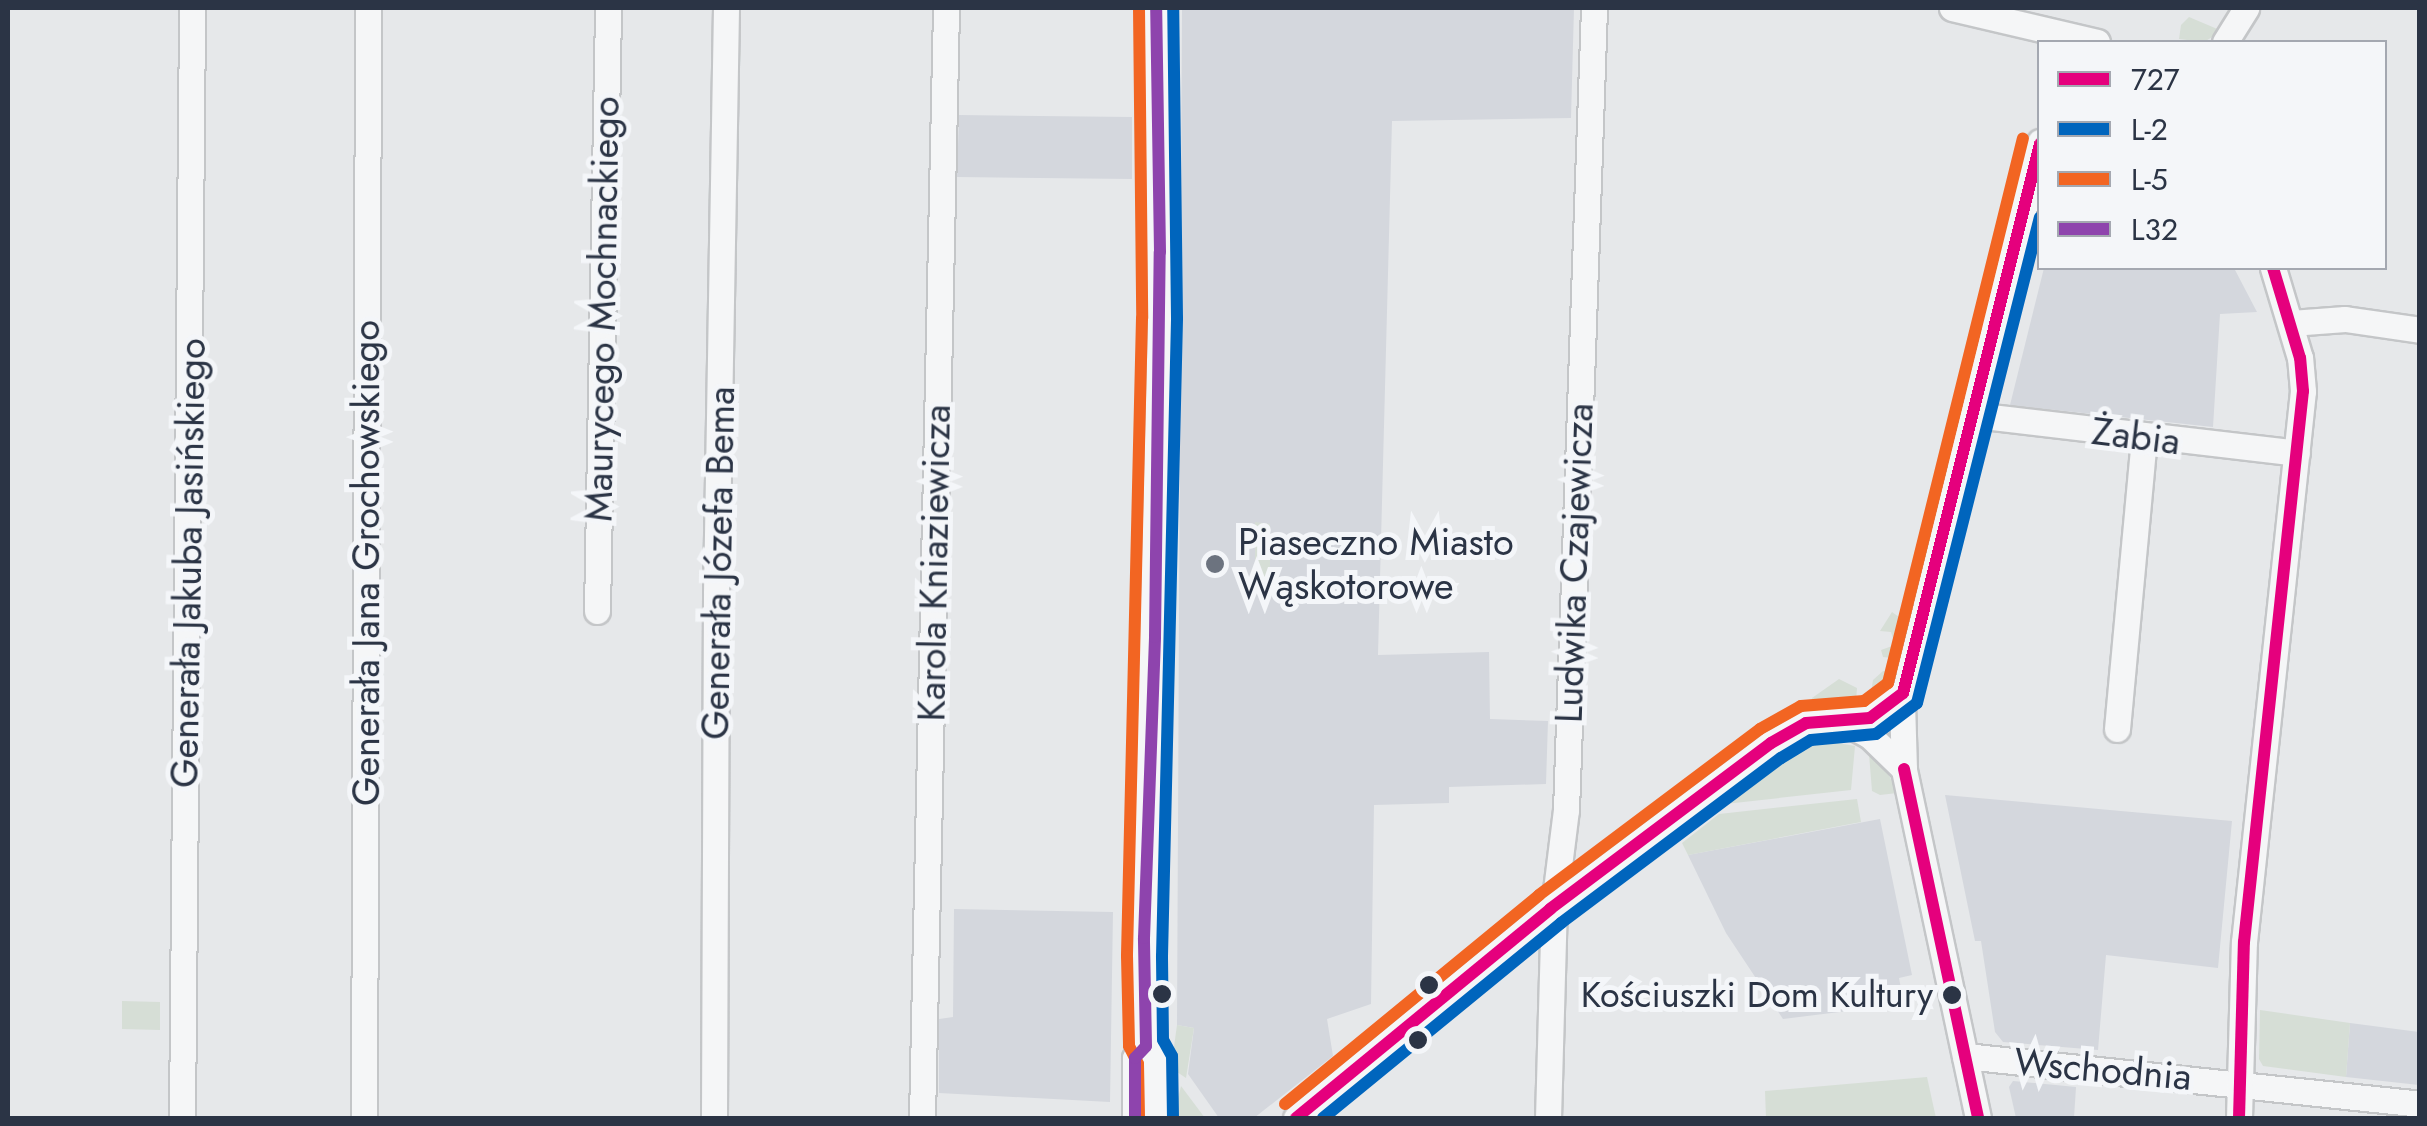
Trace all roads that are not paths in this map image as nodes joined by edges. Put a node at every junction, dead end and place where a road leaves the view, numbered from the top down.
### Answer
1 (192, 8) edge
2 (368, 8) edge
3 (608, 8) edge
4 (726, 8) edge
5 (946, 8) edge
6 (1156, 8) edge
7 (1594, 8) edge
8 (1960, 8) edge
9 (2071, 8) edge
10 (2246, 8) edge
11 (2063, 38) edge
12 (2226, 40) edge
13 (2037, 155) edge
14 (2273, 270) edge
15 (2290, 323) junction
16 (2420, 330) edge
17 (1975, 416) junction
18 (2144, 437) junction
19 (2298, 452) junction
20 (598, 611) dead end
21 (1903, 693) junction
22 (1843, 721) junction
23 (2118, 730) dead end
24 (1904, 769) junction
25 (1554, 906) junction
26 (1146, 1046) junction
27 (1965, 1056) junction
28 (2239, 1083) junction
29 (2420, 1104) edge
30 (182, 1118) edge
31 (364, 1118) edge
32 (714, 1118) edge
33 (922, 1118) edge
34 (1134, 1118) edge
35 (1156, 1118) edge
36 (1296, 1118) edge
37 (1548, 1118) edge
38 (1978, 1118) edge
39 (2238, 1118) edge

1 - 30 street, Generała Jakuba Jasińskiego
2 - 31 street, Generała Jana Grochowskiego
3 - 20 street, Maurycego Mochnackiego
4 - 32 street, Generała Józefa Bema
5 - 33 street, Karola Kniaziewicza
6 - 26 street
7 - 25 street, Ludwika Czajewicza
8 - 11 street
9 - 11 street
10 - 12 street
13 - 17 street
14 - 15 street
15 - 16 street
15 - 19 street
17 - 18 street, Żabia
17 - 21 street
18 - 19 street, Żabia
18 - 23 street
19 - 28 street
21 - 22 street
21 - 24 street
22 - 24 street
22 - 25 street
24 - 27 street
25 - 36 street
25 - 37 street, Ludwika Czajewicza
26 - 34 street
26 - 35 street
27 - 28 street, Wschodnia
27 - 38 street
28 - 29 street, Wschodnia
28 - 39 street

